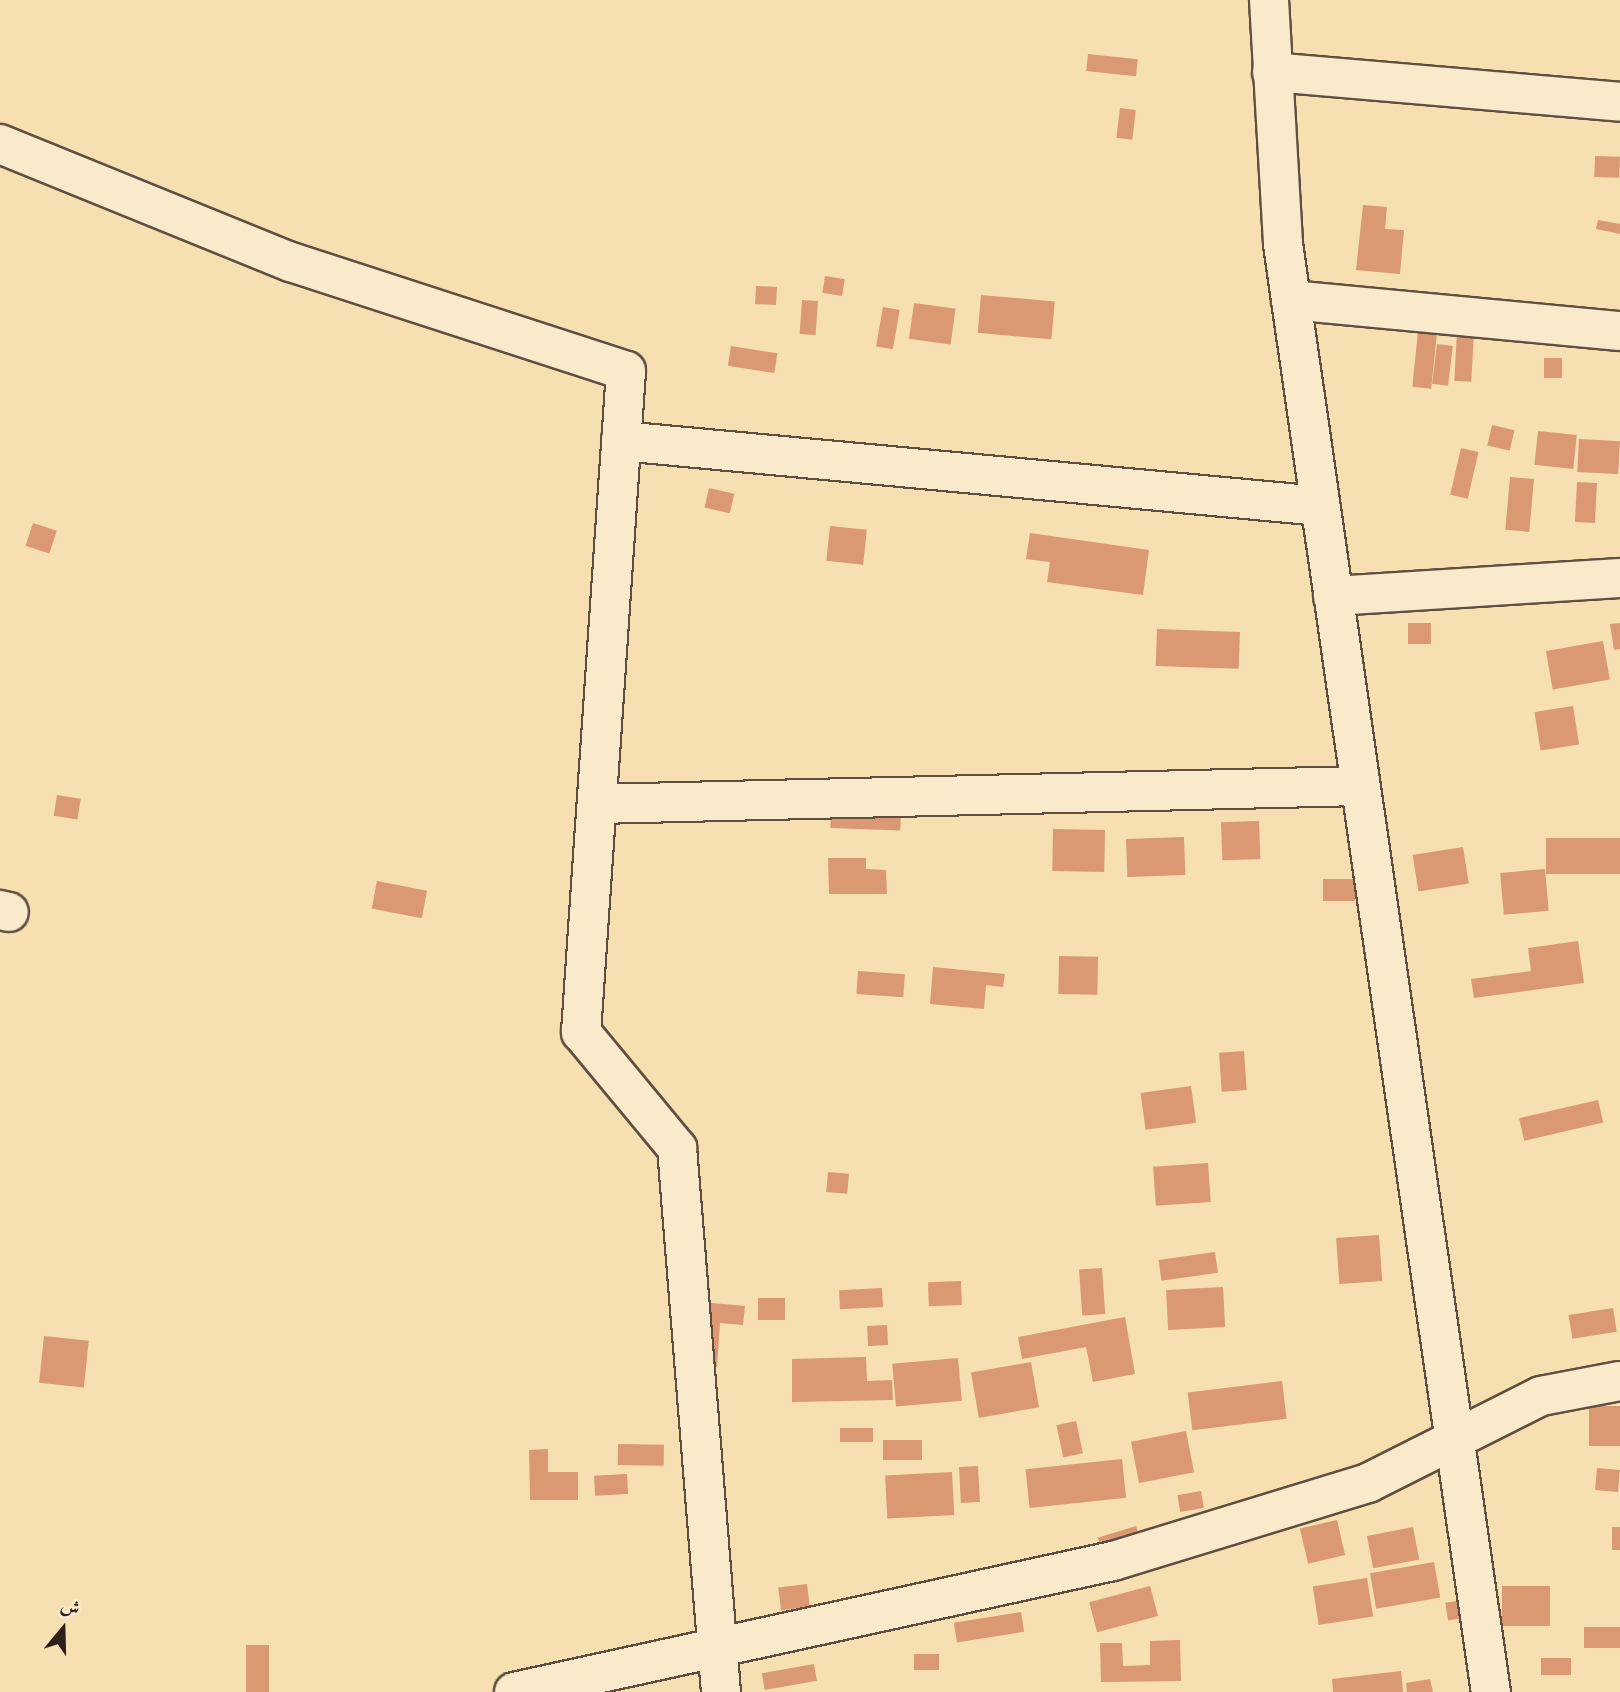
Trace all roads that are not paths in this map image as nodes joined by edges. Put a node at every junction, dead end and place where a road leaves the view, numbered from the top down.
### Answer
1 (1269, 0) edge
2 (1272, 72) junction
3 (1620, 102) edge
4 (0, 144) edge
5 (1290, 300) junction
6 (1620, 331) edge
7 (621, 441) junction
8 (1320, 506) junction
9 (1620, 578) edge
10 (1333, 596) junction
11 (1360, 786) junction
12 (597, 804) junction
13 (1620, 1381) edge
14 (1452, 1441) junction
15 (715, 1649) junction
16 (514, 1692) edge
17 (721, 1692) edge
18 (1491, 1692) edge

1 - 2 street
2 - 3 street
2 - 5 street
4 - 7 street
5 - 6 street
5 - 8 street
7 - 8 street
7 - 12 street
8 - 10 street
9 - 10 street
10 - 11 street
11 - 12 street
11 - 14 street
12 - 15 street
13 - 14 street
14 - 15 street
14 - 18 street
15 - 16 street
15 - 17 street

